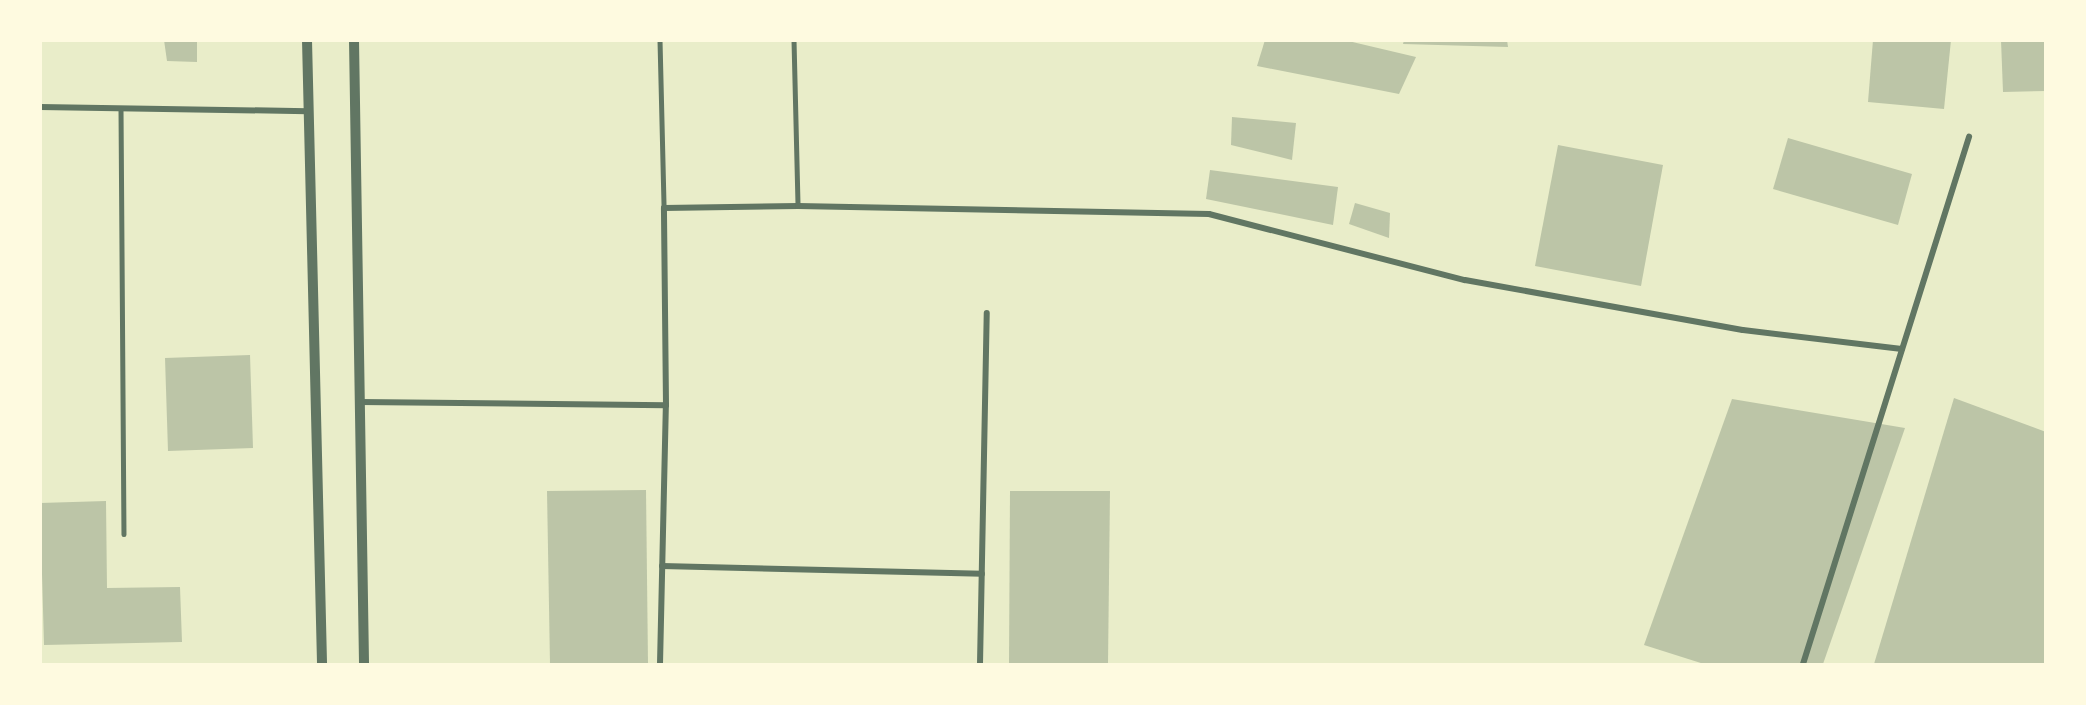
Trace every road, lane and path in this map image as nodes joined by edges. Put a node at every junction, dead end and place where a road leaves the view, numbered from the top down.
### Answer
1 (307, 40) edge
2 (354, 40) edge
3 (660, 40) edge
4 (794, 40) edge
5 (40, 106) edge
6 (121, 108) junction
7 (308, 111) junction
8 (1969, 137) dead end
9 (798, 206) junction
10 (664, 208) junction
11 (987, 313) dead end
12 (1902, 349) junction
13 (360, 402) junction
14 (666, 405) junction
15 (124, 534) dead end
16 (662, 566) junction
17 (982, 573) junction
18 (322, 664) edge
19 (364, 664) edge
20 (660, 664) edge
21 (980, 664) edge
22 (1803, 664) edge

1 - 7 street
2 - 13 street
3 - 10 lane
4 - 9 lane
5 - 6 street
6 - 7 street
6 - 15 lane
7 - 18 street
8 - 12 street
9 - 10 street
9 - 12 street
10 - 14 street
11 - 17 street
12 - 22 street
13 - 14 street
13 - 19 street
14 - 16 street
16 - 17 street
16 - 20 street
17 - 21 street

